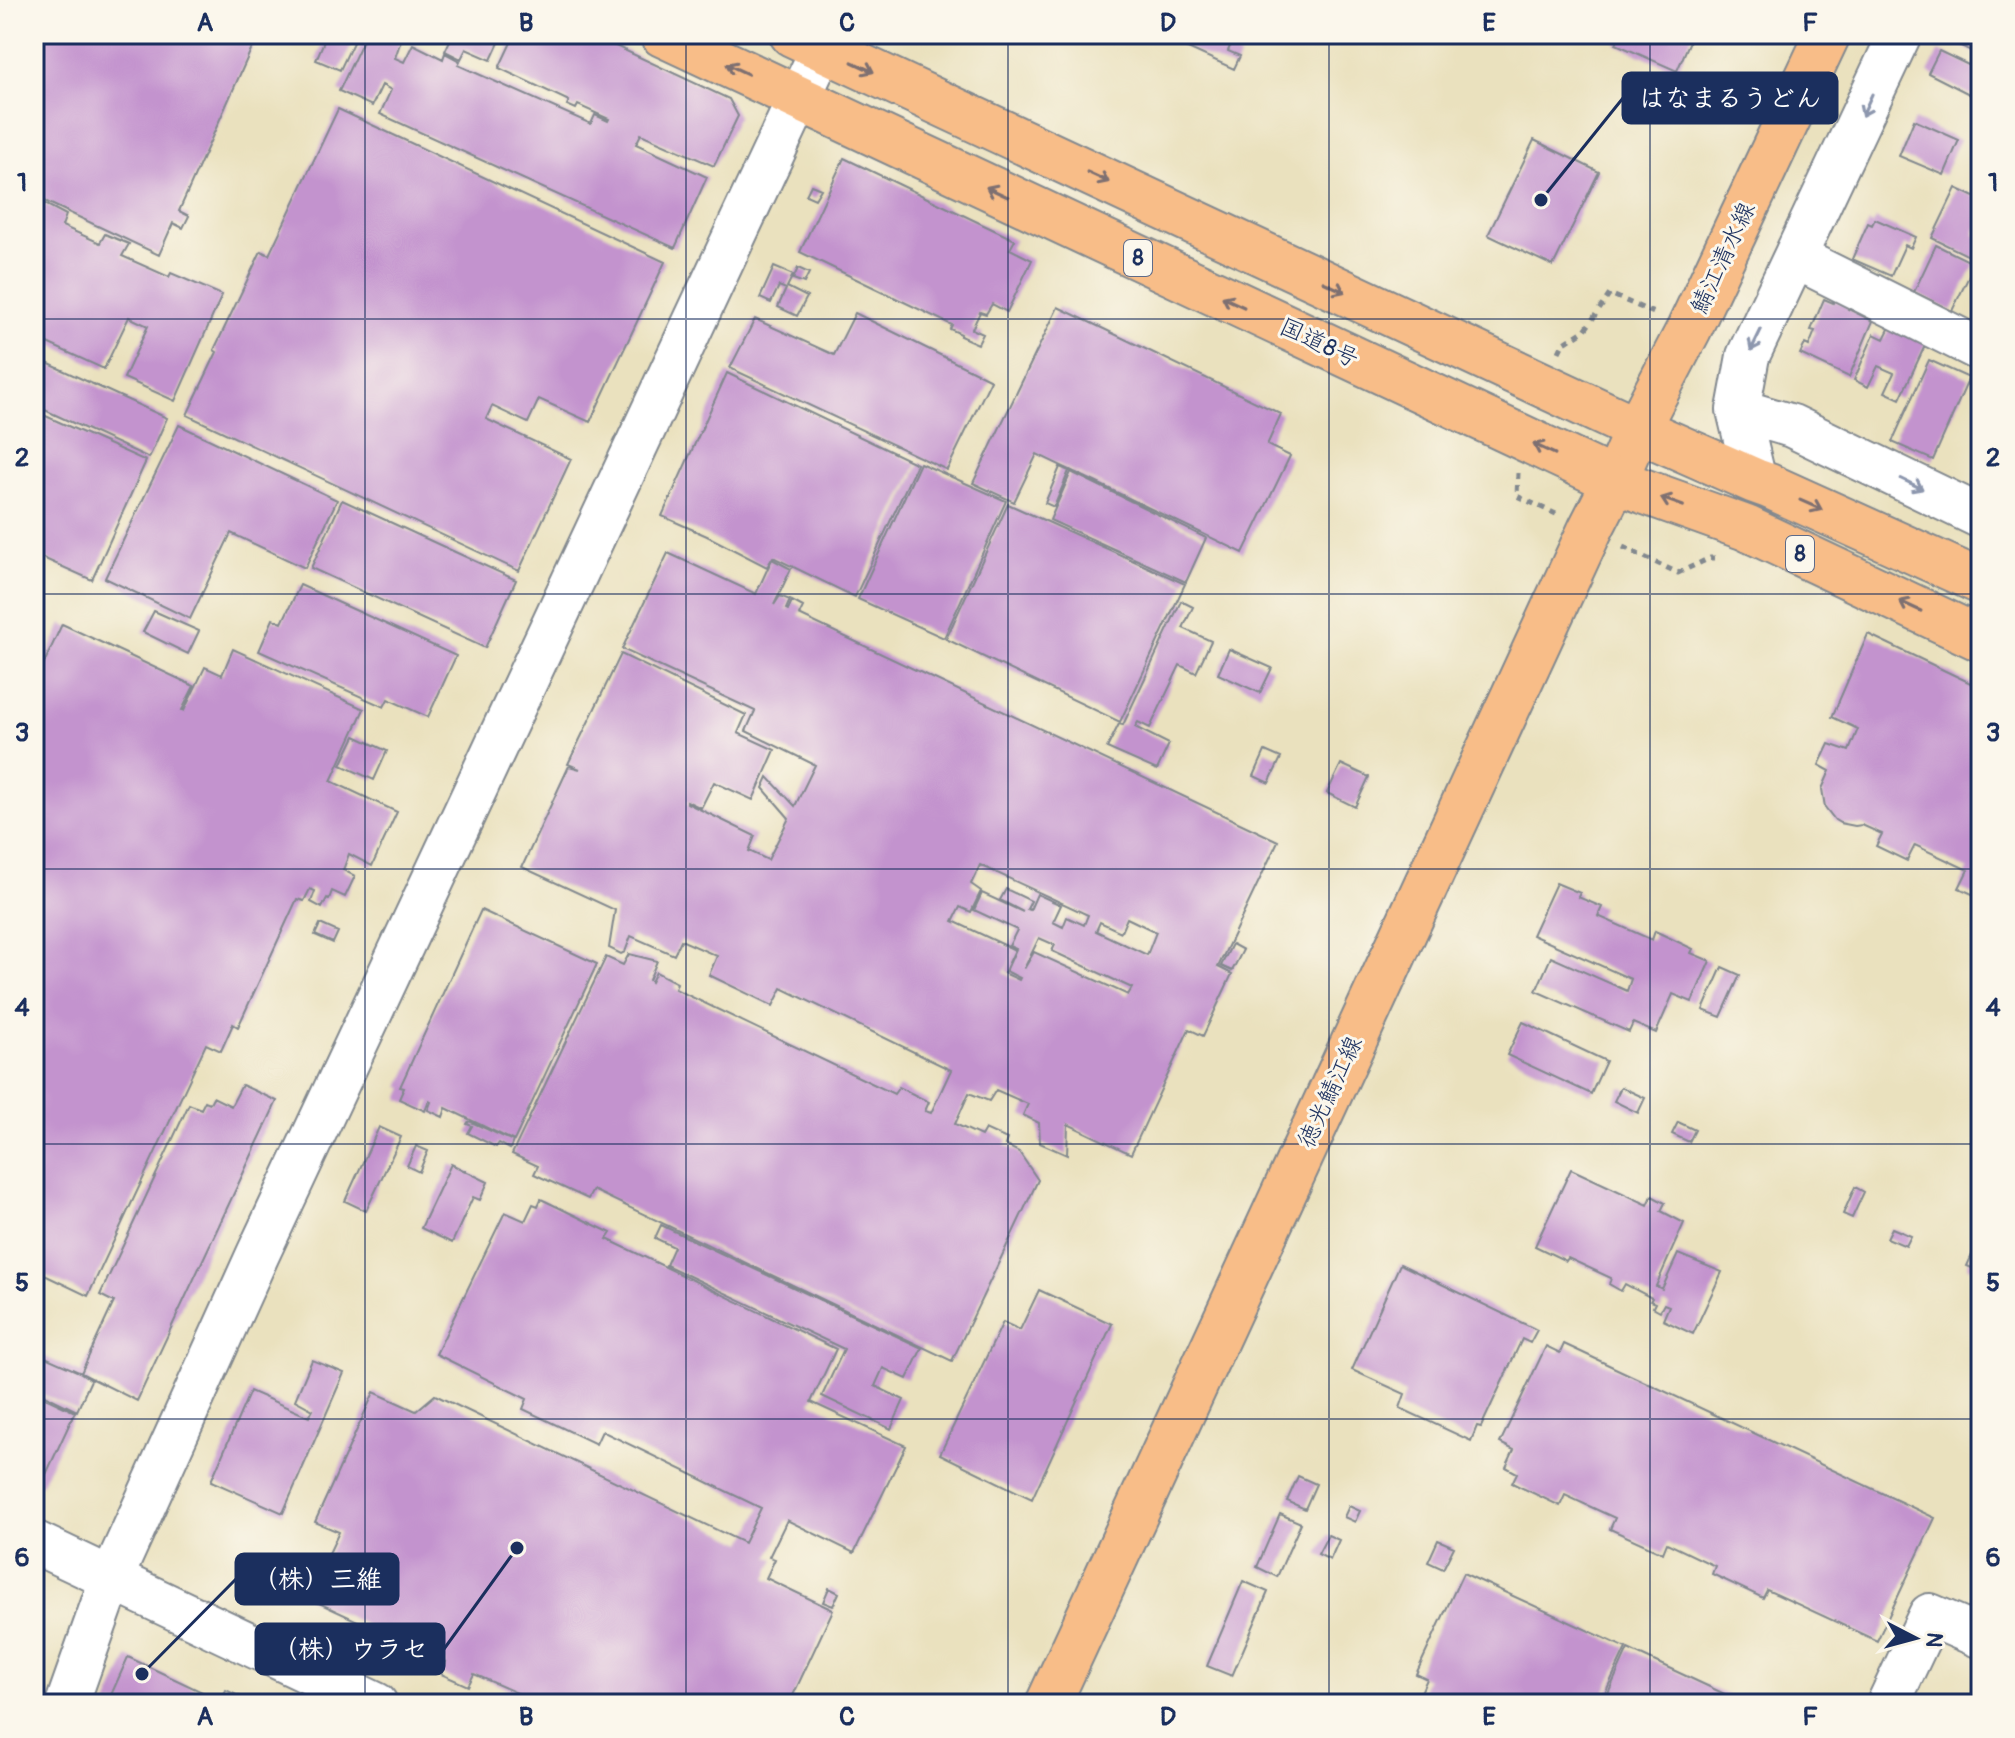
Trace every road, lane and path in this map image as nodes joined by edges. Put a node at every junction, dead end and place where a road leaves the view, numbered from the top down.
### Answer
1 (662, 34) edge
2 (1828, 34) edge
3 (1900, 34) edge
4 (815, 39) edge
5 (799, 99) junction
6 (1795, 257) junction
7 (1976, 336) edge
8 (1738, 410) junction
9 (1637, 429) junction
10 (1615, 481) junction
11 (1755, 481) junction
12 (1981, 517) edge
13 (1981, 582) edge
14 (1981, 639) edge
15 (34, 1542) edge
16 (112, 1577) junction
17 (1981, 1637) edge
18 (67, 1704) edge
19 (376, 1704) edge
20 (1048, 1704) edge
21 (1888, 1704) edge

5 -> 1 main road, 国道8号 / 8
2 - 9 main road, 鯖江清水線
3 -> 6 street
4 - 5 street
4 -> 9 main road, 8
10 -> 5 main road, 国道8号 / 8
5 - 16 street
6 - 7 street
6 -> 8 street
8 - 11 street
8 -> 12 street
9 - 10 main road, 鯖江清水線
9 - 11 main road, 8
14 -> 10 main road, 国道8号 / 8
10 - 20 main road, 徳光鯖江線
11 -> 13 main road, 8
15 - 16 street
16 - 18 street
16 - 19 street
17 - 21 street

